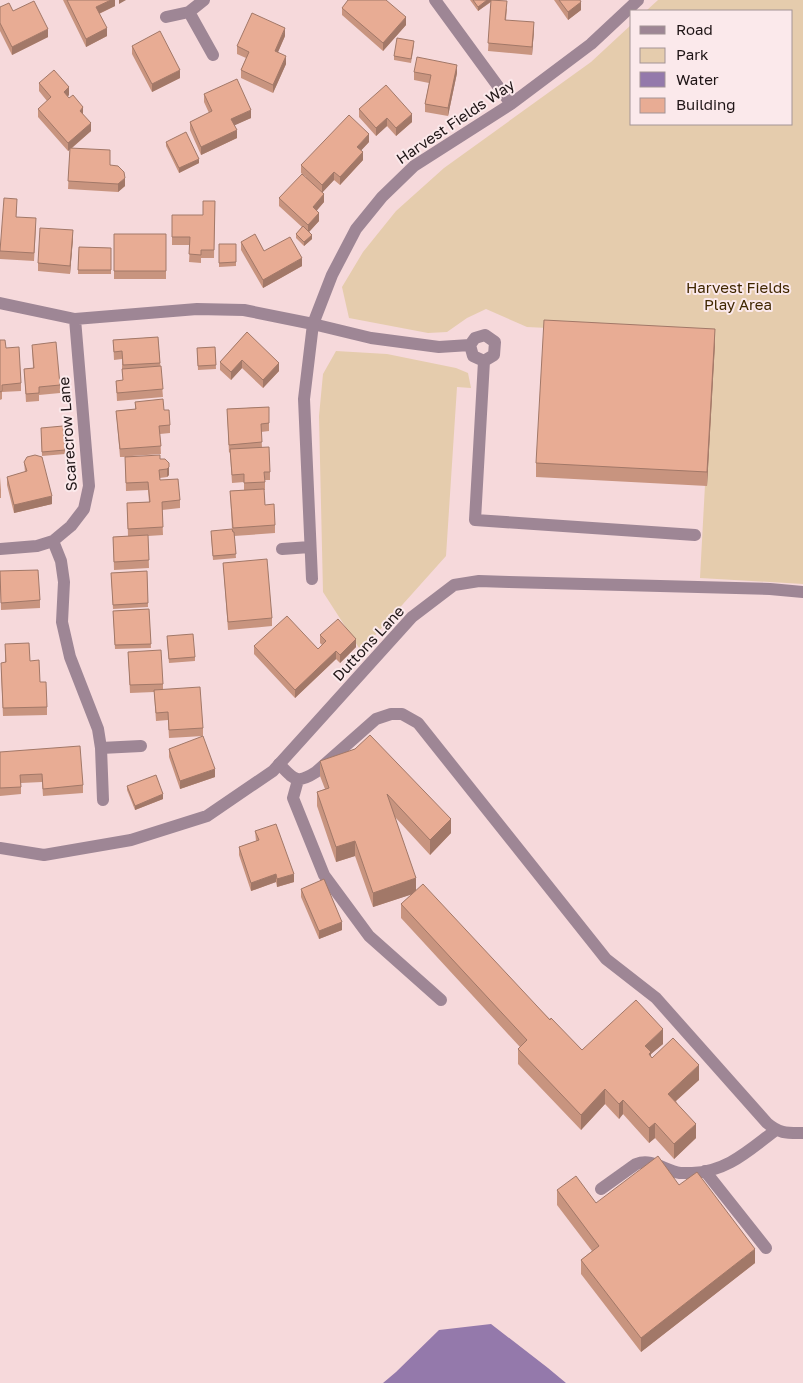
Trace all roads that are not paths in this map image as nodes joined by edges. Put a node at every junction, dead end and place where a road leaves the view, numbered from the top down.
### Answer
1 (204, 0) edge
2 (435, 0) edge
3 (638, 0) edge
4 (189, 12) junction
5 (166, 17) dead end
6 (213, 55) dead end
7 (511, 104) junction
8 (0, 303) edge
9 (75, 319) junction
10 (313, 324) junction
11 (470, 345) junction
12 (484, 361) junction
13 (695, 535) dead end
14 (53, 541) junction
15 (310, 547) junction
16 (0, 549) edge
17 (282, 549) dead end
18 (312, 579) dead end
19 (803, 592) edge
20 (141, 746) dead end
21 (102, 748) junction
22 (279, 764) junction
23 (298, 780) junction
24 (103, 800) dead end
25 (0, 848) edge
26 (440, 1000) dead end
27 (776, 1130) junction
28 (803, 1133) edge
29 (705, 1171) junction
30 (601, 1189) dead end
31 (766, 1248) dead end

1 - 4 street
2 - 7 street
3 - 7 street, Harvest Fields Way
4 - 5 street
4 - 6 street
7 - 10 street, Harvest Fields Way
8 - 9 street
9 - 10 street
9 - 14 street, Scarecrow Lane
10 - 11 street
10 - 15 street, Harvest Fields Way
11 - 12 street
11 - 12 street
12 - 13 street
14 - 16 street, Scarecrow Lane
14 - 21 street
15 - 17 street
15 - 18 street, Harvest Fields Way
19 - 22 street, Duttons Lane
20 - 21 street
21 - 24 street
22 - 23 street
22 - 25 street, Duttons Lane
23 - 26 street
23 - 27 street
27 - 28 street
27 - 29 street
29 - 30 street
29 - 31 street

